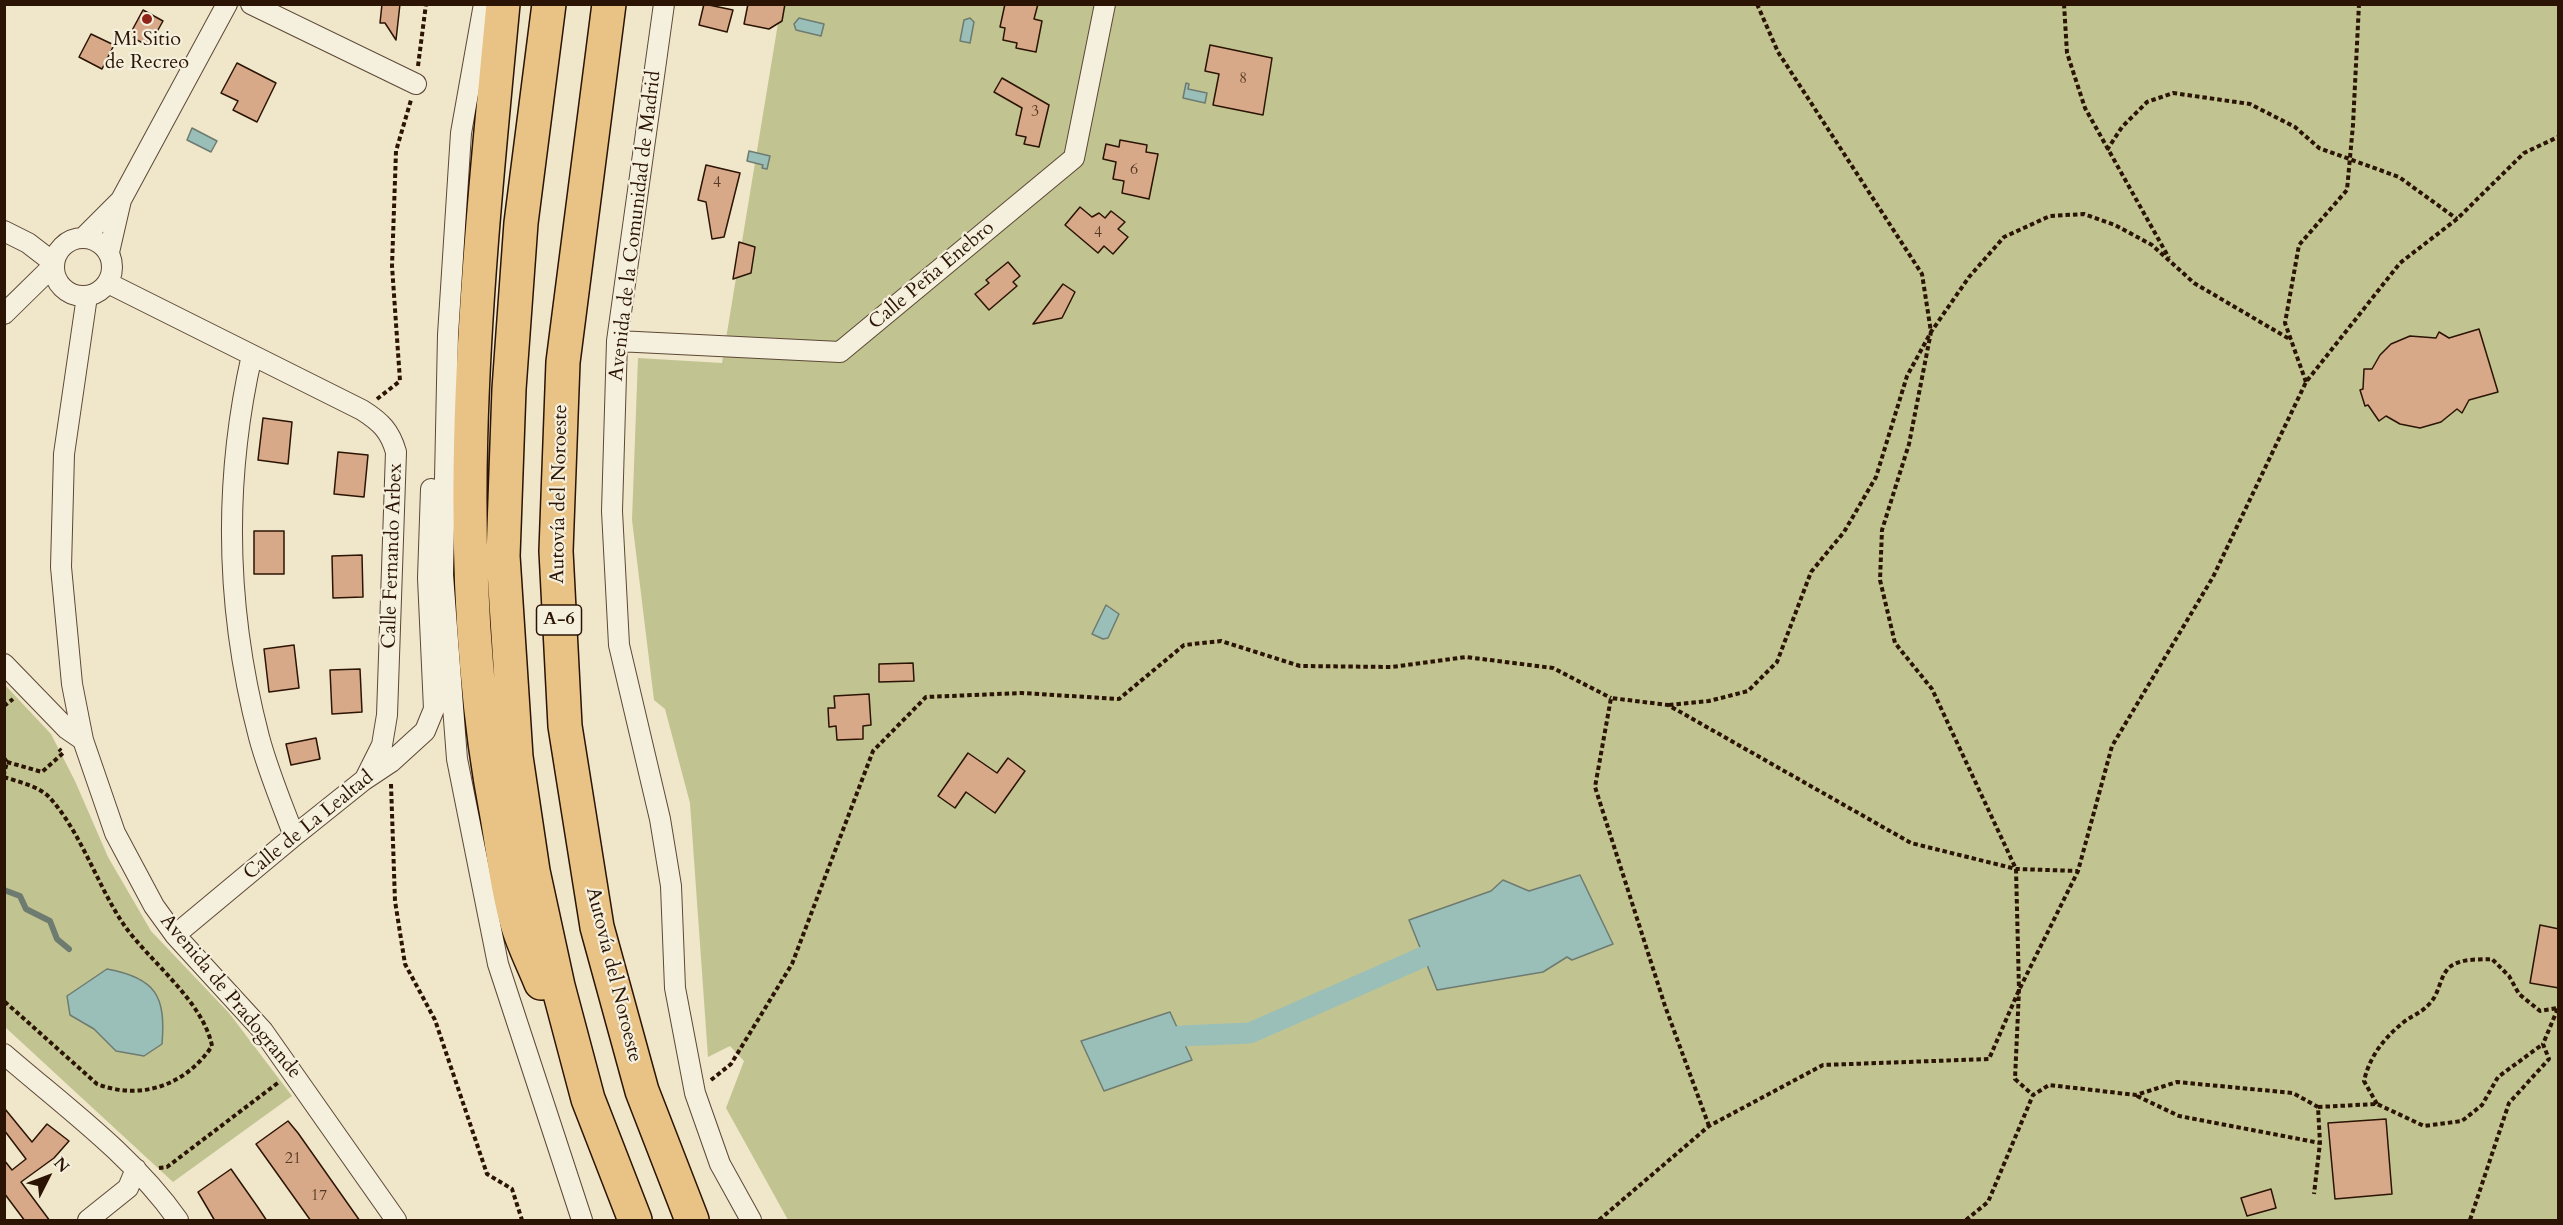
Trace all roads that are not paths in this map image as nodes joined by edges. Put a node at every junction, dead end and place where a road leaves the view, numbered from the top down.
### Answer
1 (227, 4) edge
2 (252, 4) edge
3 (484, 4) edge
4 (503, 4) edge
5 (549, 4) edge
6 (609, 4) edge
7 (664, 4) edge
8 (1105, 4) edge
9 (416, 84) road end
10 (121, 200) junction
11 (4, 231) edge
12 (83, 238) junction
13 (109, 252) junction
14 (54, 264) junction
15 (108, 283) junction
16 (59, 284) junction
17 (25, 295) junction
18 (87, 296) junction
19 (4, 314) edge
20 (448, 335) junction
21 (618, 341) junction
22 (252, 355) junction
23 (4, 664) edge
24 (83, 740) junction
25 (364, 780) junction
26 (294, 836) junction
27 (175, 935) junction
28 (4, 1054) edge
29 (588, 1099) junction
30 (136, 1169) junction
31 (88, 1221) edge
32 (178, 1221) edge
33 (396, 1221) edge
34 (582, 1221) edge
35 (635, 1221) edge
36 (692, 1221) edge
37 (751, 1221) edge

1 - 10 street
2 - 9 street
3 - 20 street
4 - 29 highway
5 - 29 highway, A-6
6 - 36 highway, Autovía del Noroeste / A-6
7 - 21 street, Avenida de la Comunidad de Madrid
8 - 21 street, Calle Peña Enebro
10 - 12 street
10 - 13 street
11 - 14 street
12 - 13 street
12 - 14 street
13 - 15 street
14 - 16 street
14 - 17 street
15 - 18 street
15 - 22 street, Calle Fernando Arbex
16 - 17 street
16 - 18 street
17 - 19 street
18 - 24 street, Avenida de Pradogrande
20 - 25 street, Calle de La Lealtad
20 - 34 street
21 - 37 street, Avenida de la Comunidad de Madrid
22 - 25 street, Calle Fernando Arbex
22 - 26 street
23 - 24 street
24 - 27 street, Avenida de Pradogrande
25 - 26 street, Calle de La Lealtad
26 - 27 street, Calle de La Lealtad
27 - 33 street, Avenida de Pradogrande
28 - 30 street
29 - 35 highway, A-6
30 - 31 street
30 - 32 street

